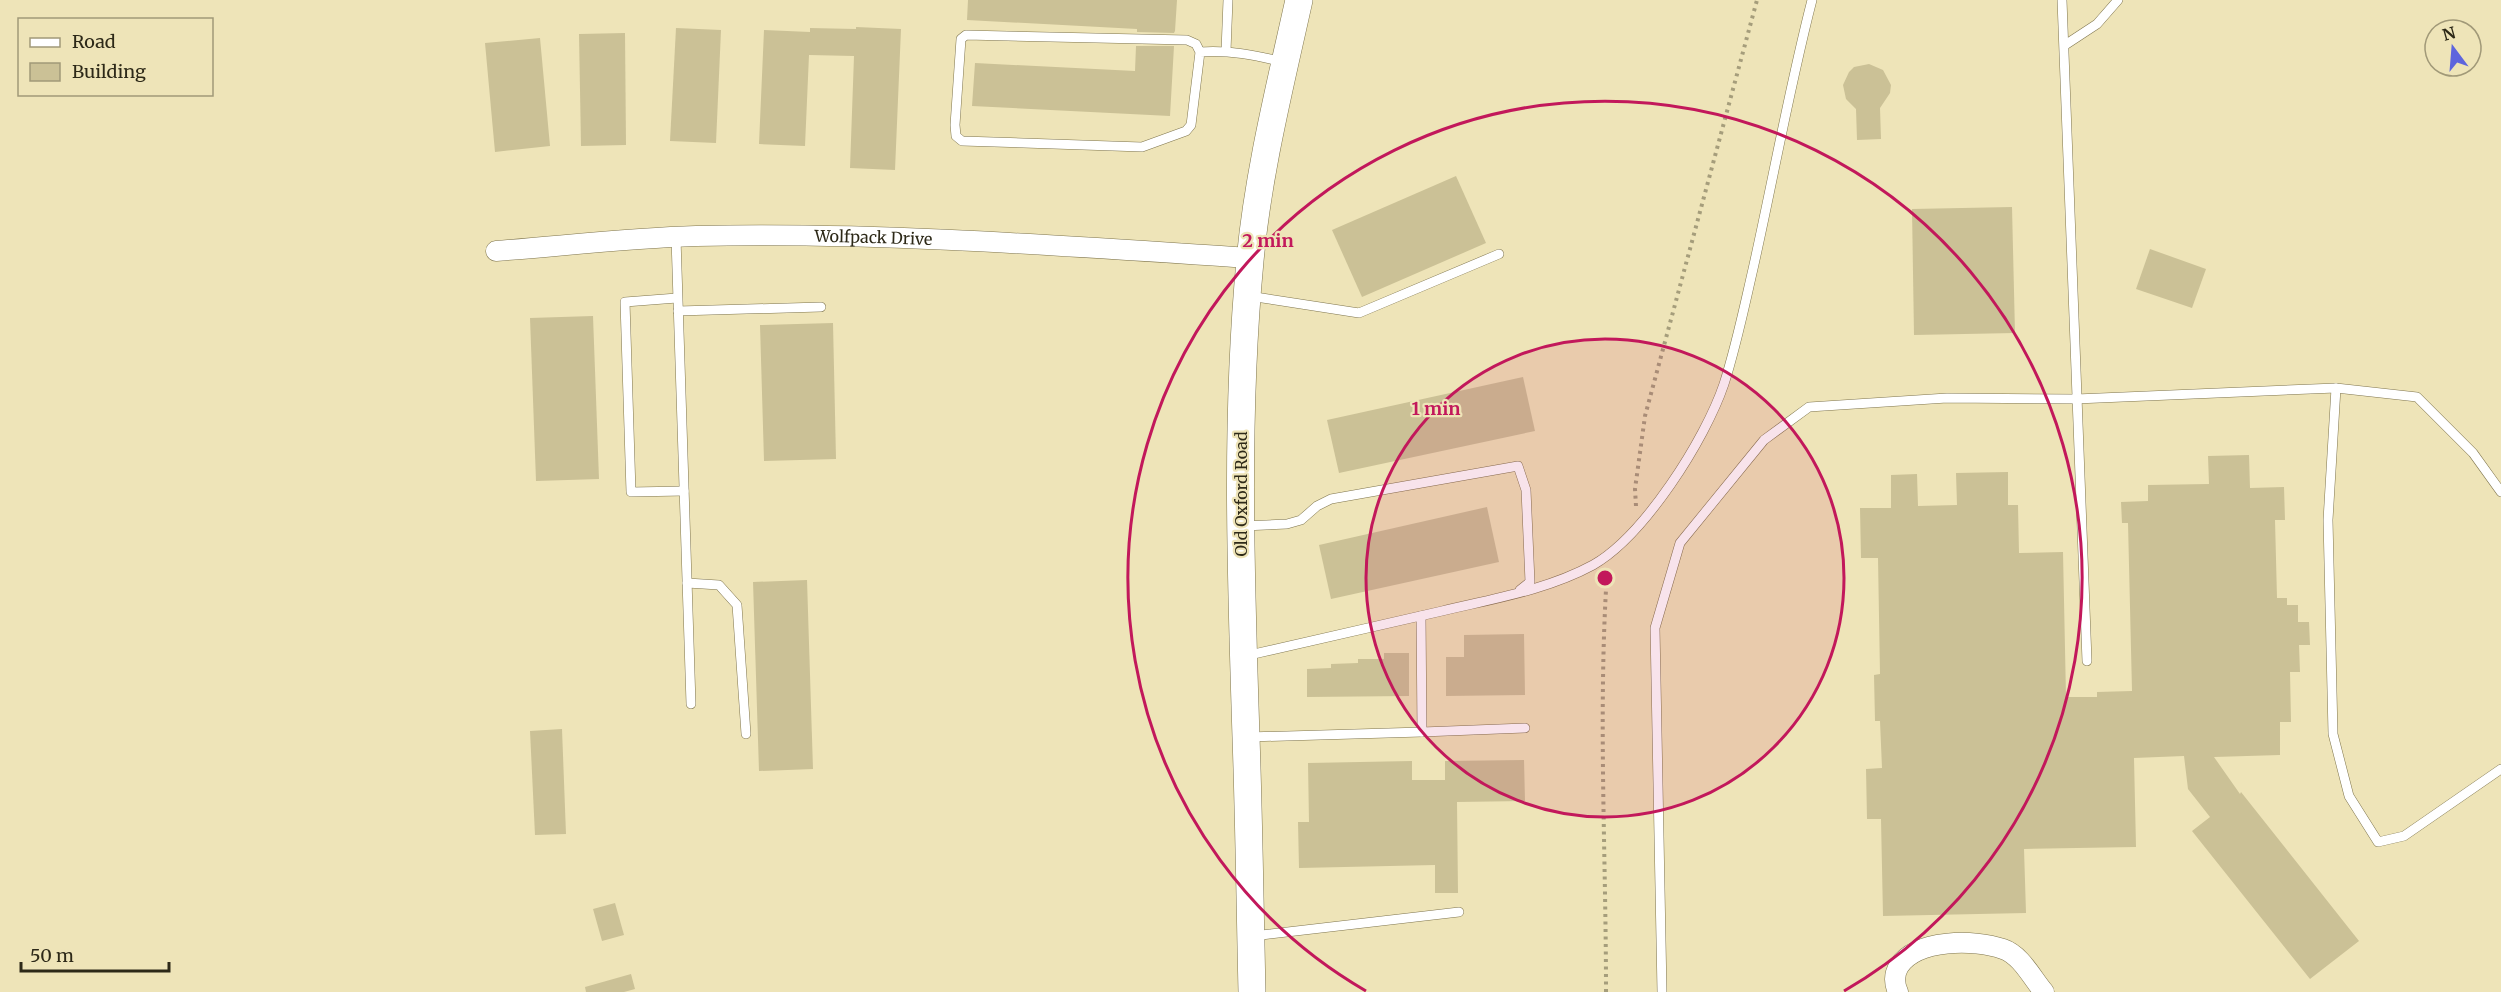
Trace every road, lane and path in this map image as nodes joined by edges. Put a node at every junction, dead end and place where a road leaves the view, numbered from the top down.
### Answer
1 (1228, 0) edge
2 (1299, 0) edge
3 (1757, 0) edge
4 (1812, 0) edge
5 (2062, 0) edge
6 (2118, 0) edge
7 (2065, 45) junction
8 (1226, 51) junction
9 (1200, 52) junction
10 (1285, 62) junction
11 (676, 238) junction
12 (496, 250) dead end
13 (1499, 254) dead end
14 (1250, 258) junction
15 (1247, 296) junction
16 (677, 298) junction
17 (821, 307) dead end
18 (678, 311) junction
19 (2336, 388) junction
20 (2076, 399) junction
21 (684, 491) junction
22 (2501, 492) edge
23 (1241, 526) junction
24 (1638, 527) junction
25 (1608, 554) junction
26 (687, 583) junction
27 (1515, 594) junction
28 (1421, 616) junction
29 (1243, 657) junction
30 (2087, 661) dead end
31 (691, 704) dead end
32 (1525, 728) dead end
33 (1422, 732) junction
34 (746, 734) dead end
35 (1246, 738) junction
36 (2501, 769) edge
37 (1459, 912) dead end
38 (1251, 936) junction
39 (1252, 992) edge
40 (1606, 992) edge
41 (1662, 992) edge
42 (1898, 992) edge
43 (2044, 992) edge

1 - 8 lane
2 - 10 street, Old Oxford Road
3 - 24 path
4 - 24 lane
5 - 7 lane
6 - 7 lane
7 - 20 lane
8 - 9 lane
8 - 10 lane
9 - 9 lane
10 - 14 street, Old Oxford Road
11 - 12 street, Wolfpack Drive
11 - 14 street, Wolfpack Drive
11 - 16 lane
13 - 15 lane
14 - 15 street, Old Oxford Road
15 - 23 street, Old Oxford Road
16 - 18 lane
16 - 21 lane
17 - 18 lane
18 - 21 lane
19 - 20 lane
19 - 22 lane
19 - 36 lane
20 - 30 lane
20 - 41 lane
21 - 26 lane
23 - 27 lane
23 - 29 street, Old Oxford Road
24 - 25 lane
25 - 27 lane
25 - 40 path
26 - 31 lane
26 - 34 lane
27 - 28 lane
28 - 29 lane
28 - 33 lane
29 - 35 street, Old Oxford Road
32 - 33 lane
33 - 35 lane
35 - 38 street, Old Oxford Road
37 - 38 lane
38 - 39 street, Old Oxford Road
42 - 43 street

